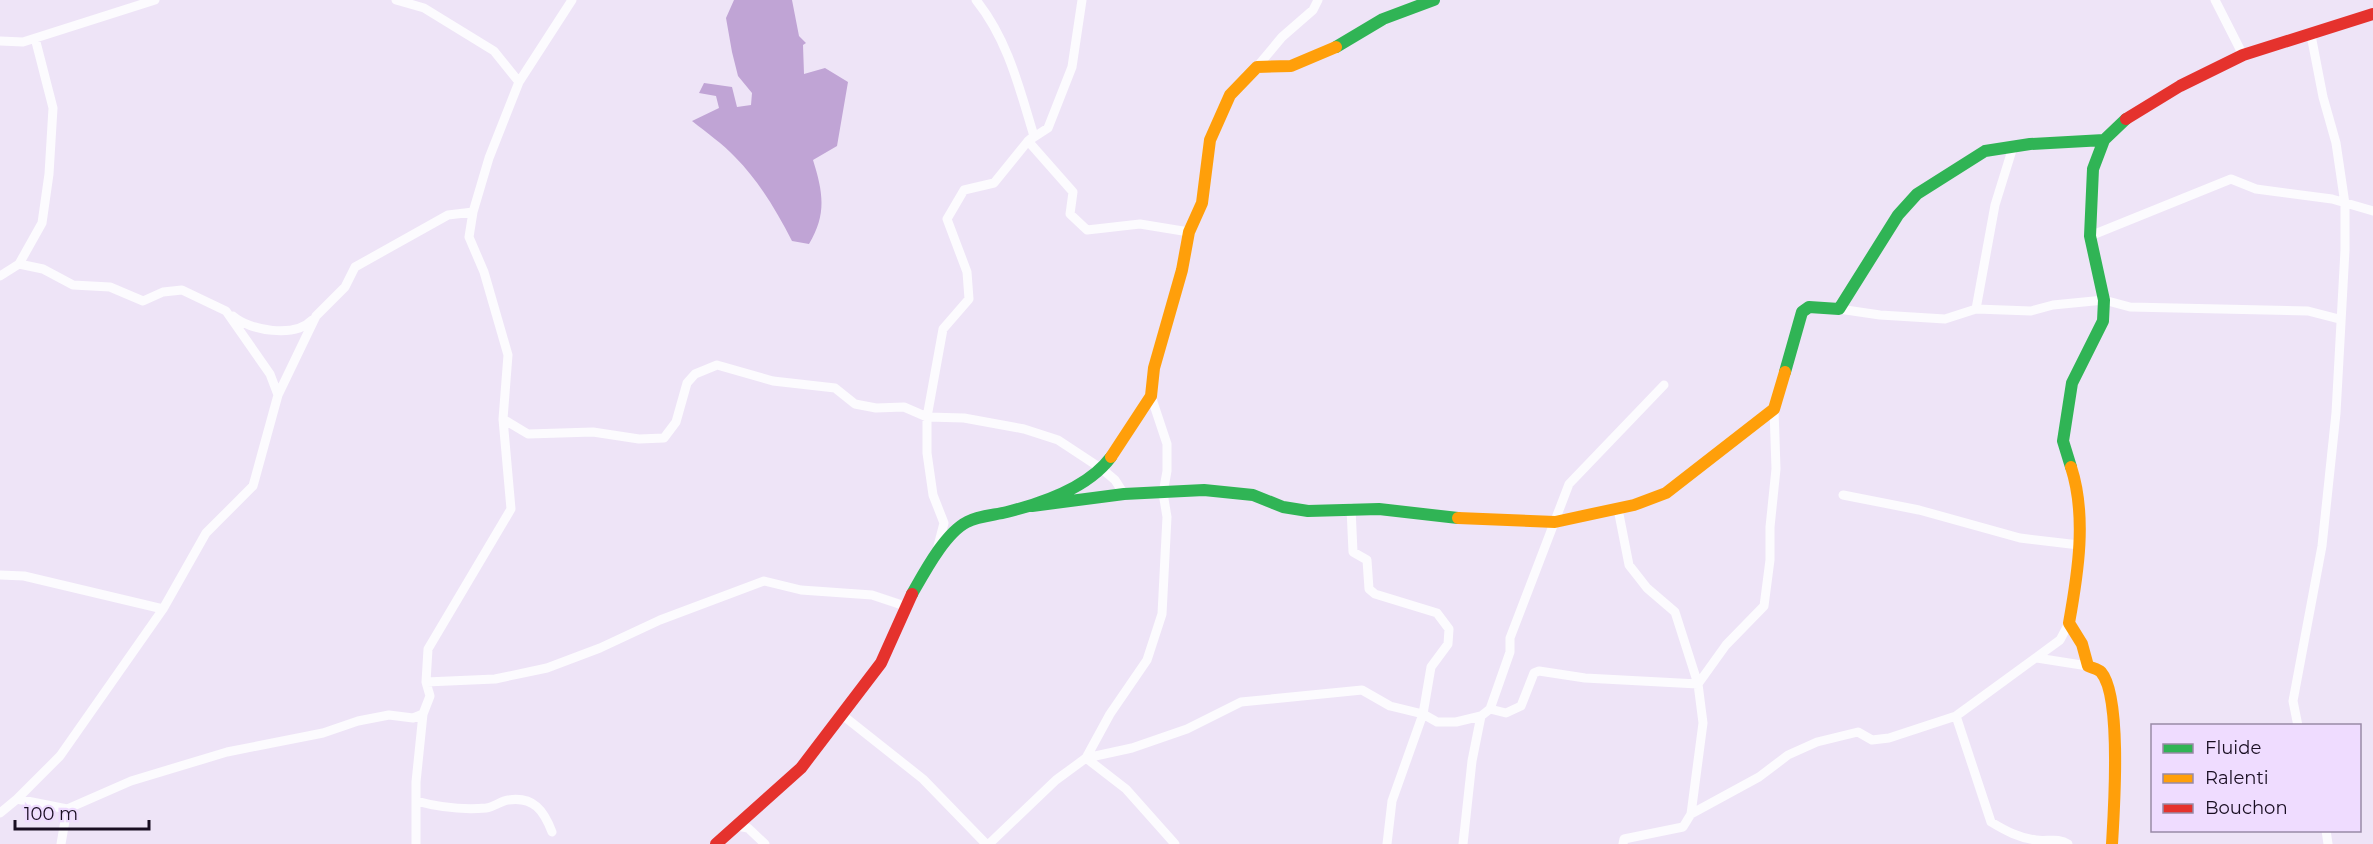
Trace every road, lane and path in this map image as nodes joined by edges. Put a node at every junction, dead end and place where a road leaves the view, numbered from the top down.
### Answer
1 (155, 0) edge
2 (396, 0) edge
3 (572, 0) edge
4 (976, 0) edge
5 (1082, 0) edge
6 (1318, 0) edge
7 (1434, 0) edge
8 (2215, 0) edge
9 (2373, 14) edge
10 (2311, 36) junction
11 (35, 38) junction
12 (0, 41) edge
13 (2242, 55) junction
14 (1257, 67) junction
15 (519, 82) junction
16 (2104, 140) junction
17 (1028, 141) junction
18 (2013, 147) junction
19 (2345, 204) junction
20 (2373, 211) edge
21 (473, 212) junction
22 (1189, 231) junction
23 (2090, 236) junction
24 (19, 264) junction
25 (0, 276) edge
26 (2104, 300) junction
27 (1839, 309) junction
28 (1976, 309) junction
29 (226, 311) junction
30 (316, 316) junction
31 (2339, 319) junction
32 (1664, 385) dead end
33 (278, 395) junction
34 (1151, 396) junction
35 (1774, 409) junction
36 (927, 417) junction
37 (503, 419) junction
38 (1102, 469) junction
39 (1163, 493) junction
40 (1124, 494) junction
41 (1843, 495) dead end
42 (1032, 506) junction
43 (1352, 508) junction
44 (1618, 509) junction
45 (1555, 522) junction
46 (2079, 545) junction
47 (936, 552) junction
48 (0, 575) edge
49 (905, 606) junction
50 (163, 609) junction
51 (2069, 623) junction
52 (2037, 658) junction
53 (2088, 666) junction
54 (426, 682) junction
55 (1698, 684) junction
56 (1490, 709) junction
57 (423, 714) junction
58 (841, 714) junction
59 (1423, 714) junction
60 (1481, 716) junction
61 (1956, 716) junction
62 (2298, 724) edge
63 (1086, 758) junction
64 (17, 799) junction
65 (416, 801) junction
66 (67, 809) junction
67 (0, 813) edge
68 (1691, 814) junction
69 (737, 826) junction
70 (552, 832) dead end
71 (61, 844) edge
72 (416, 844) edge
73 (716, 844) edge
74 (765, 844) edge
75 (987, 844) edge
76 (1175, 844) edge
77 (1387, 844) edge
78 (1463, 844) edge
79 (1623, 844) edge
80 (2068, 844) edge
81 (2112, 844) edge

1 - 11 street
2 - 15 street
3 - 15 street
4 - 17 street
5 - 17 street
6 - 14 street
7 - 14 street
8 - 13 street
9 - 10 street
10 - 13 street
10 - 19 street
11 - 12 street
11 - 24 street
13 - 16 street
14 - 22 street
15 - 21 street
16 - 18 street
16 - 23 street
17 - 22 street
17 - 36 street
18 - 27 street
18 - 28 street
19 - 20 street
19 - 23 street
19 - 31 street
21 - 30 street
21 - 37 street
22 - 34 street
23 - 26 street
24 - 25 street
24 - 29 street
26 - 28 street
26 - 31 street
26 - 46 street
27 - 28 street
27 - 35 street
29 - 30 street
29 - 33 street
30 - 33 street
31 - 62 street
32 - 45 street
33 - 50 street
34 - 38 street
34 - 39 street
35 - 44 street
35 - 55 street
36 - 37 street
36 - 38 street
36 - 47 street
37 - 54 street
38 - 40 street
38 - 42 street
39 - 40 street
39 - 43 street
39 - 63 street
40 - 42 street
41 - 46 street
42 - 47 street
43 - 45 street
43 - 59 street
44 - 45 street
44 - 55 street
45 - 56 street
46 - 51 street
47 - 49 street
48 - 50 street
49 - 54 street
49 - 58 street
50 - 64 street
51 - 52 street
51 - 53 street
52 - 53 street
52 - 61 street
53 - 81 street
54 - 57 street
55 - 56 street
55 - 68 street
56 - 60 street
57 - 65 street
57 - 66 street
58 - 69 street
58 - 75 street
59 - 60 street
59 - 63 street
59 - 77 street
60 - 78 street
61 - 68 street
61 - 80 street
63 - 75 street
63 - 76 street
64 - 66 street
64 - 67 street
65 - 70 street
65 - 72 street
66 - 71 street
68 - 79 street
69 - 73 street
69 - 74 street

